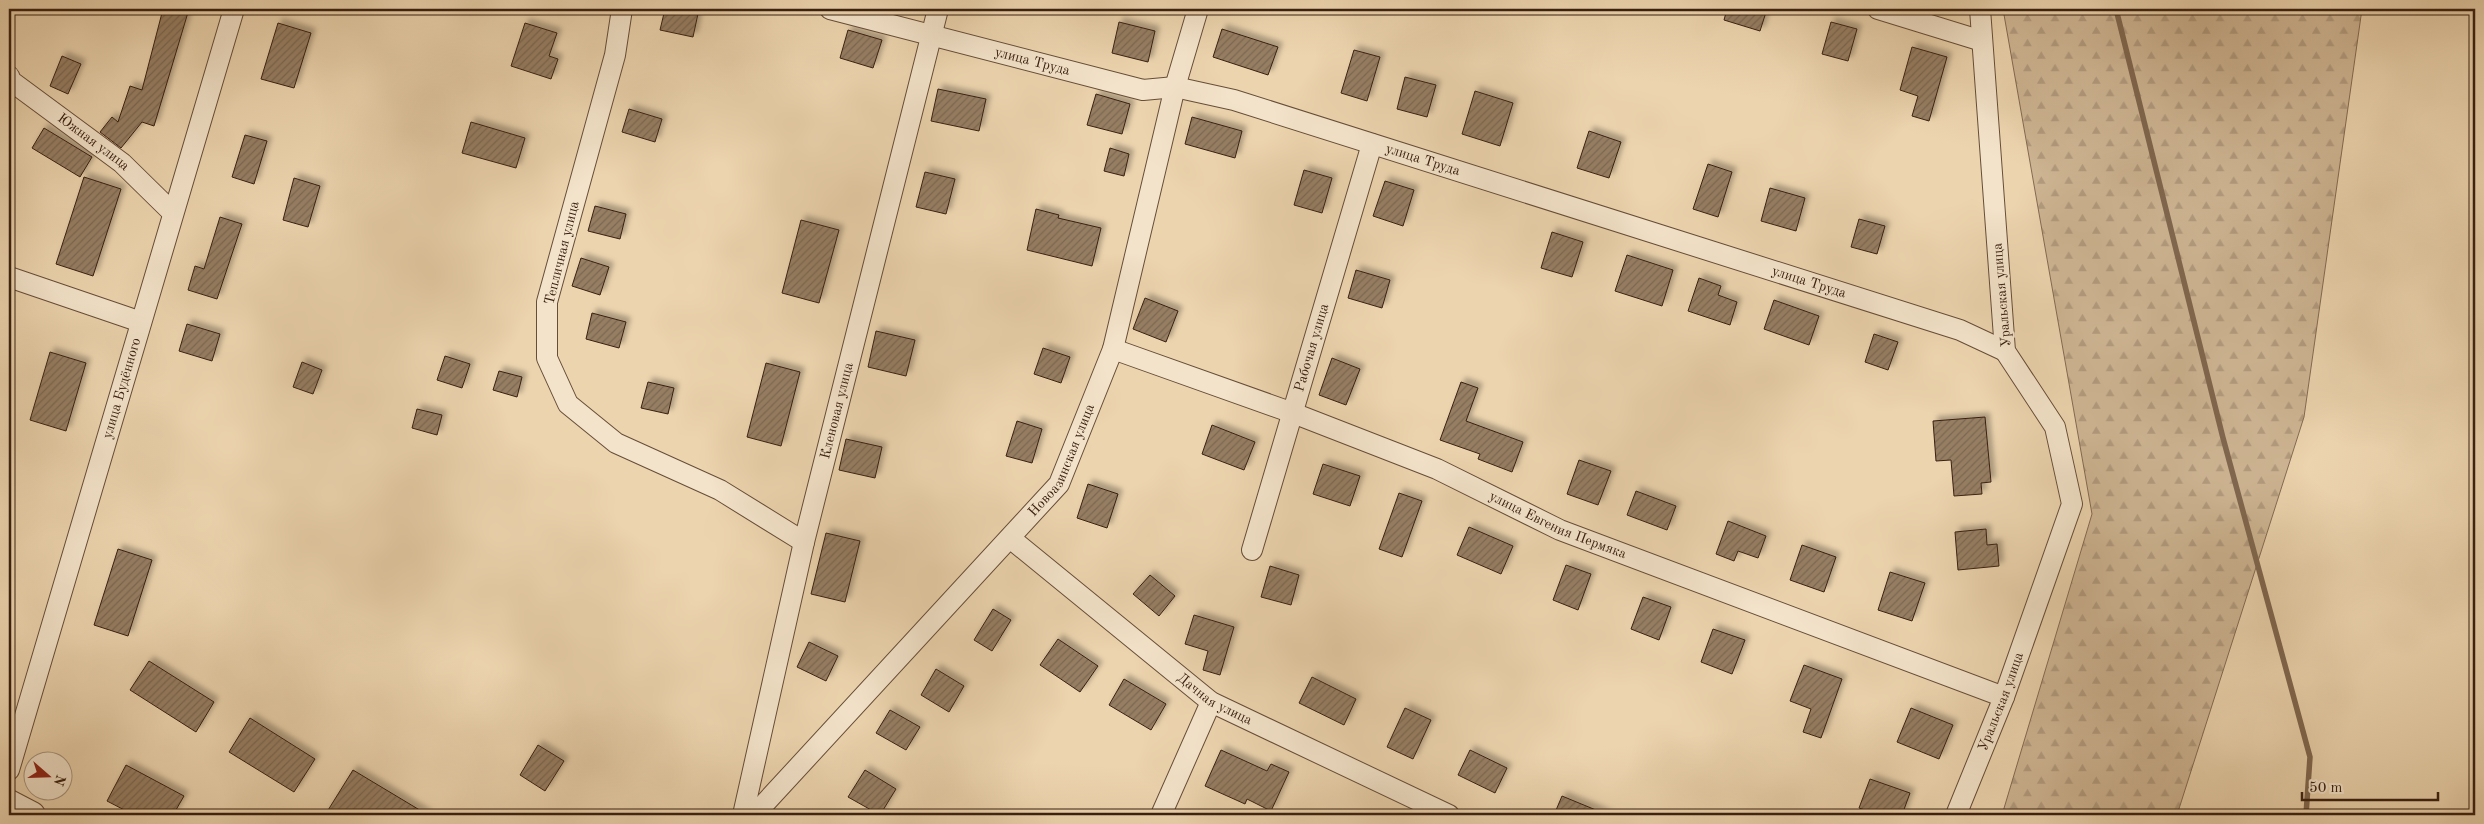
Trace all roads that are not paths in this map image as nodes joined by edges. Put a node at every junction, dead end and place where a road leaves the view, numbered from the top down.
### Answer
1 (234, 9) edge
2 (622, 9) edge
3 (830, 9) edge
4 (938, 9) edge
5 (1198, 9) edge
6 (1878, 9) edge
7 (1980, 9) edge
8 (932, 37) junction
9 (1982, 41) junction
10 (9, 76) edge
11 (1175, 87) junction
12 (1372, 144) junction
13 (173, 213) junction
14 (9, 277) edge
15 (141, 322) junction
16 (1113, 349) junction
17 (2005, 351) junction
18 (1293, 413) junction
19 (1010, 538) junction
20 (804, 542) junction
21 (1252, 550) dead end
22 (2004, 697) junction
23 (1211, 702) junction
24 (9, 770) edge
25 (9, 803) edge
26 (32, 815) edge
27 (743, 815) edge
28 (754, 815) edge
29 (1161, 815) edge
30 (1449, 815) edge
31 (1956, 815) edge

1 - 13 street, улица Будённого
2 - 20 street, Тепличная улица
3 - 8 street, улица Труда
4 - 8 street, Кленовая улица
5 - 11 street, Новоазинская улица
6 - 9 street
7 - 9 street, Уральская улица
8 - 11 street, улица Труда
8 - 20 street, Кленовая улица
9 - 17 street, Уральская улица
10 - 13 street, Южная улица
11 - 12 street, улица Труда
11 - 16 street, Новоазинская улица
12 - 17 street, улица Труда
12 - 18 street, Рабочая улица
13 - 15 street, улица Будённого
14 - 15 street
15 - 24 street, улица Будённого
16 - 18 street, улица Евгения Пермяка
16 - 19 street, Новоазинская улица
17 - 22 street, Уральская улица
18 - 21 street, Рабочая улица
18 - 22 street, улица Евгения Пермяка
19 - 23 street, Дачная улица
19 - 28 street, Новоазинская улица
20 - 27 street, Кленовая улица
22 - 31 street, Уральская улица
23 - 29 street
23 - 30 street, Дачная улица
25 - 26 street

